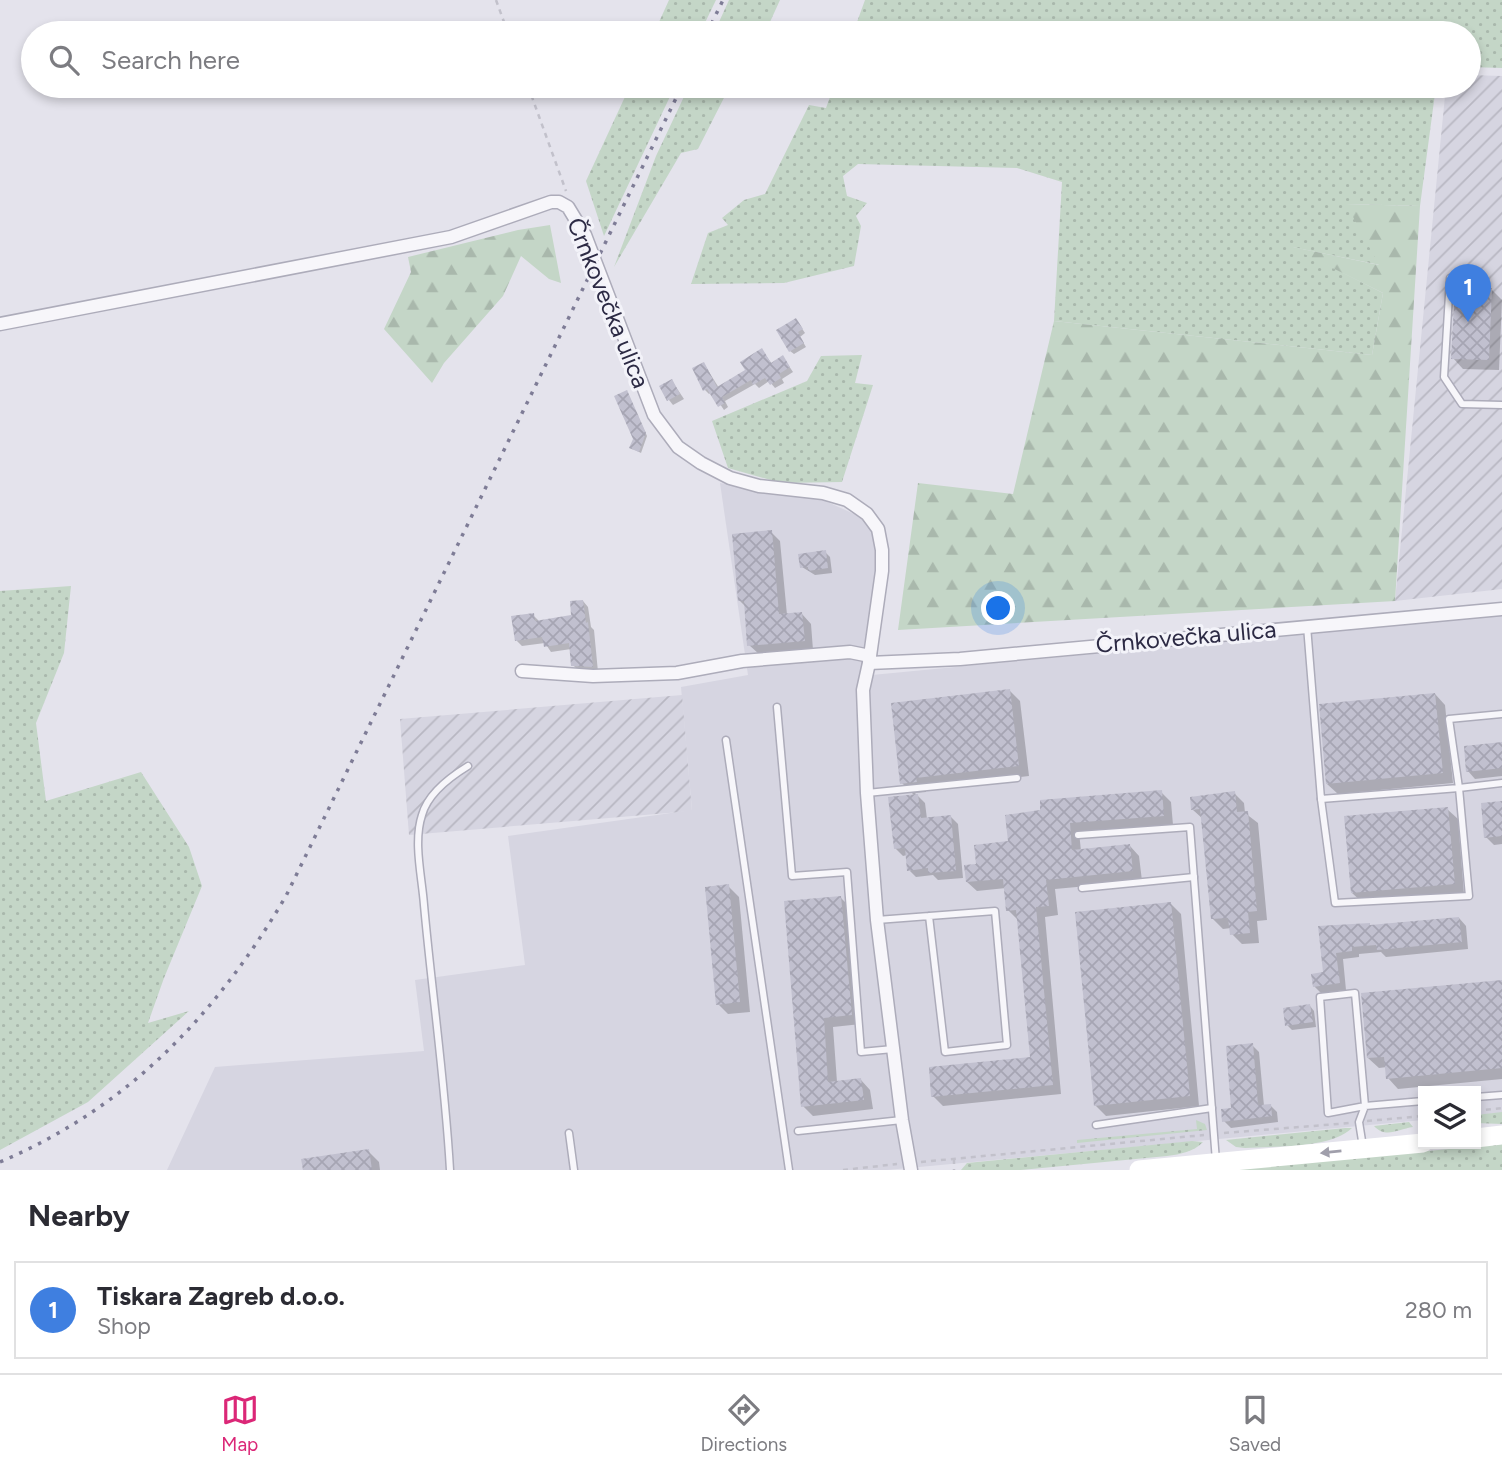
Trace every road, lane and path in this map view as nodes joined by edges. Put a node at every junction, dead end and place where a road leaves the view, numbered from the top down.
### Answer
1 (496, 0) edge
2 (504, 21) edge
3 (533, 98) edge
4 (568, 208) junction
5 (1450, 278) dead end
6 (0, 324) edge
7 (1502, 405) edge
8 (1502, 609) edge
9 (1307, 626) junction
10 (870, 660) junction
11 (522, 671) dead end
12 (777, 707) dead end
13 (1502, 715) edge
14 (726, 740) dead end
15 (468, 766) dead end
16 (1017, 778) dead end
17 (1502, 783) edge
18 (1460, 788) junction
19 (867, 793) junction
20 (1321, 799) junction
21 (1078, 835) dead end
22 (1194, 877) junction
23 (1082, 888) dead end
24 (929, 916) junction
25 (877, 920) junction
26 (893, 1049) junction
27 (1502, 1095) edge
28 (1481, 1097) edge
29 (1418, 1101) edge
30 (1365, 1106) junction
31 (1212, 1108) junction
32 (1502, 1108) edge
33 (1481, 1110) edge
34 (1418, 1117) edge
35 (902, 1120) junction
36 (1375, 1121) dead end
37 (1349, 1123) dead end
38 (1096, 1125) dead end
39 (799, 1131) dead end
40 (569, 1133) dead end
41 (1224, 1133) dead end
42 (1502, 1135) edge
43 (1194, 1136) dead end
44 (1481, 1137) edge
45 (1418, 1144) edge
46 (1363, 1149) junction
47 (954, 1159) junction
48 (1216, 1163) junction
49 (911, 1165) edge
50 (864, 1169) edge
51 (450, 1170) edge
52 (574, 1170) edge
53 (789, 1170) edge
54 (843, 1170) edge
55 (954, 1170) edge
56 (1139, 1170) edge

1 - 2 path
3 - 4 path
4 - 6 street, Črnkovečka ulica
4 - 10 street, Črnkovečka ulica
5 - 7 lane
8 - 9 street, Črnkovečka ulica
9 - 10 street, Črnkovečka ulica
9 - 20 lane
10 - 11 street
10 - 19 street, Črnkovečka ulica
12 - 26 lane
13 - 18 lane
14 - 53 lane
15 - 51 lane
16 - 19 lane
17 - 18 lane
18 - 20 lane
18 - 20 lane
19 - 25 street, Črnkovečka ulica
21 - 22 lane
22 - 23 lane
22 - 31 lane
24 - 24 lane
24 - 25 lane
25 - 26 street, Črnkovečka ulica
26 - 35 street, Črnkovečka ulica
27 - 28 lane
29 - 30 lane
30 - 30 lane
30 - 46 lane
31 - 38 lane
31 - 48 lane
32 - 33 path
34 - 36 path
35 - 39 lane
35 - 49 street, Črnkovečka ulica
37 - 41 path
40 - 52 lane
42 - 44 main road
43 - 47 path
45 - 46 main road
46 -> 48 main road
47 - 49 path
47 - 55 path
48 - 56 main road
49 - 50 path
50 - 54 path

